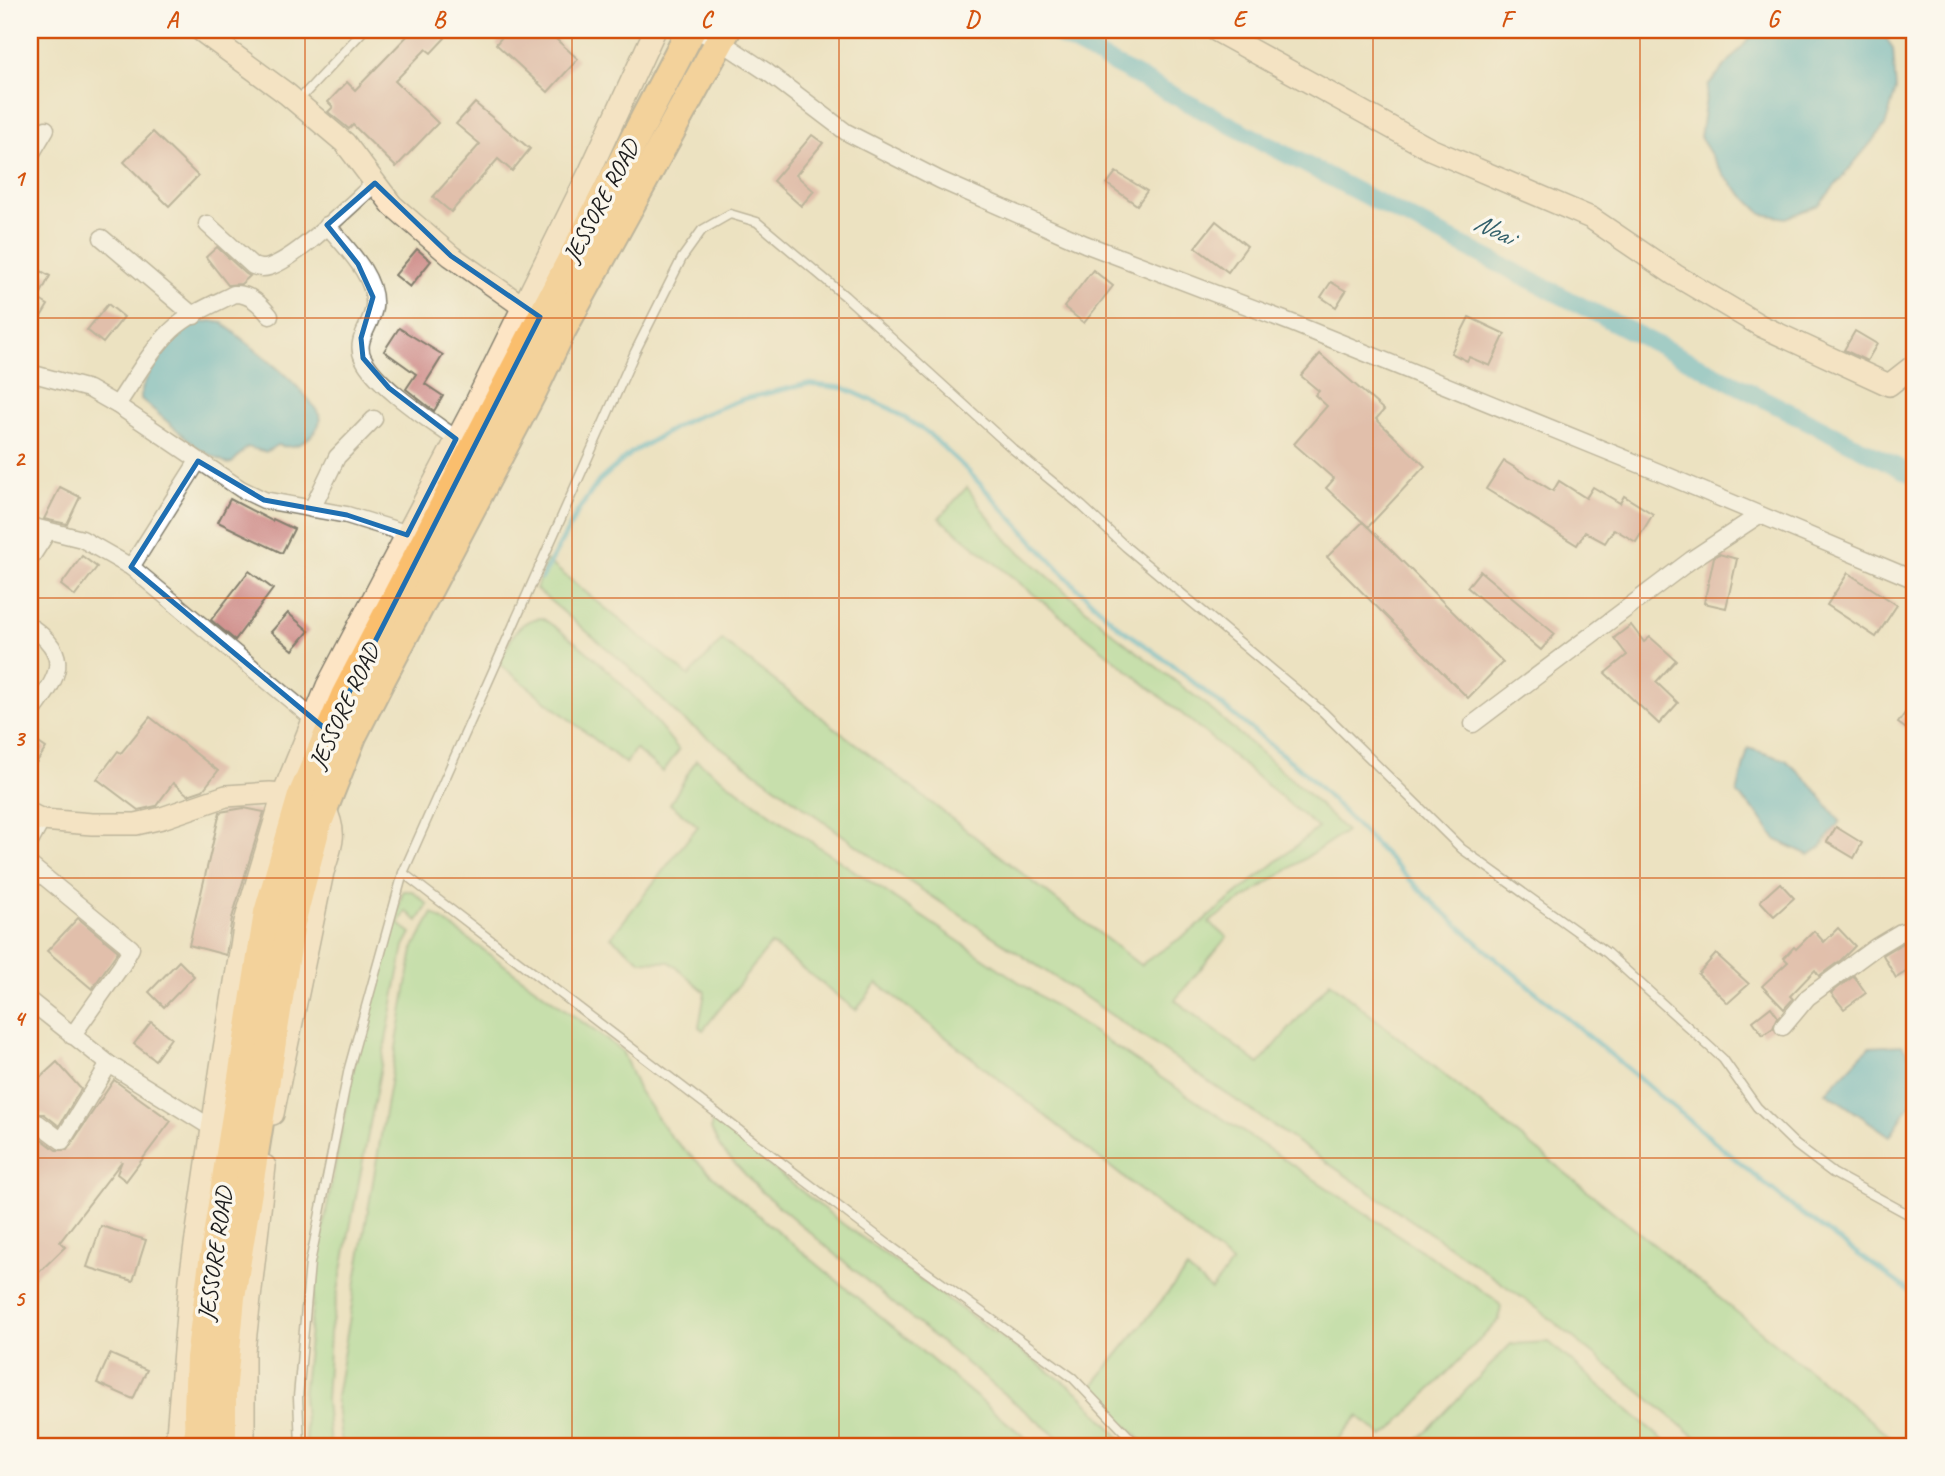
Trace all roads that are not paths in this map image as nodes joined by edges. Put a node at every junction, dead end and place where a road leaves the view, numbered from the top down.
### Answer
1 (200, 30) edge
2 (364, 30) edge
3 (655, 30) edge
4 (692, 30) edge
5 (1215, 30) edge
6 (723, 36) edge
7 (297, 102) junction
8 (46, 130) dead end
9 (30, 156) edge
10 (375, 183) junction
11 (207, 224) dead end
12 (327, 225) junction
13 (102, 238) dead end
14 (194, 316) junction
15 (270, 316) dead end
16 (541, 318) junction
17 (1915, 367) edge
18 (30, 373) edge
19 (117, 405) junction
20 (374, 419) dead end
21 (456, 439) junction
22 (198, 461) junction
23 (312, 509) junction
24 (1759, 515) junction
25 (30, 526) edge
26 (48, 531) junction
27 (417, 537) junction
28 (30, 559) edge
29 (131, 567) junction
30 (1915, 580) edge
31 (30, 626) edge
32 (30, 715) edge
33 (1473, 724) dead end
34 (321, 725) junction
35 (283, 794) junction
36 (324, 806) junction
37 (36, 817) edge
38 (30, 842) edge
39 (30, 865) edge
40 (403, 873) junction
41 (1915, 929) edge
42 (30, 1001) edge
43 (1783, 1027) dead end
44 (72, 1036) junction
45 (109, 1064) junction
46 (32, 1124) edge
47 (212, 1128) junction
48 (1915, 1218) edge
49 (176, 1446) edge
50 (199, 1446) edge
51 (222, 1446) edge
52 (244, 1446) edge
53 (300, 1446) edge
54 (1138, 1446) edge

1 - 7 street
2 - 7 lane
3 - 16 street
4 - 6 street
4 - 16 highway, JESSORE ROAD
5 - 17 street
6 - 16 highway
6 - 24 street
7 - 10 street
8 - 9 street
10 - 12 street
10 - 16 street
11 - 12 street
12 - 21 street
13 - 14 street
14 - 15 street
14 - 19 street
16 - 21 street
16 - 27 highway, JESSORE ROAD
16 - 36 highway
18 - 19 street
19 - 22 street
20 - 23 street
21 - 27 street
22 - 23 street
22 - 29 street
23 - 27 street
24 - 30 street
24 - 33 street
25 - 26 street
26 - 28 street
26 - 29 street
27 - 34 highway, JESSORE ROAD
29 - 34 street
31 - 32 street
34 - 35 street
34 - 50 highway, JESSORE ROAD
35 - 37 street
35 - 47 street
36 - 51 highway
36 - 52 street
37 - 38 street
39 - 44 street
40 - 48 lane
40 - 53 lane
40 - 54 lane
41 - 43 street
42 - 44 street
44 - 45 street
45 - 46 street
45 - 47 street
47 - 49 street

